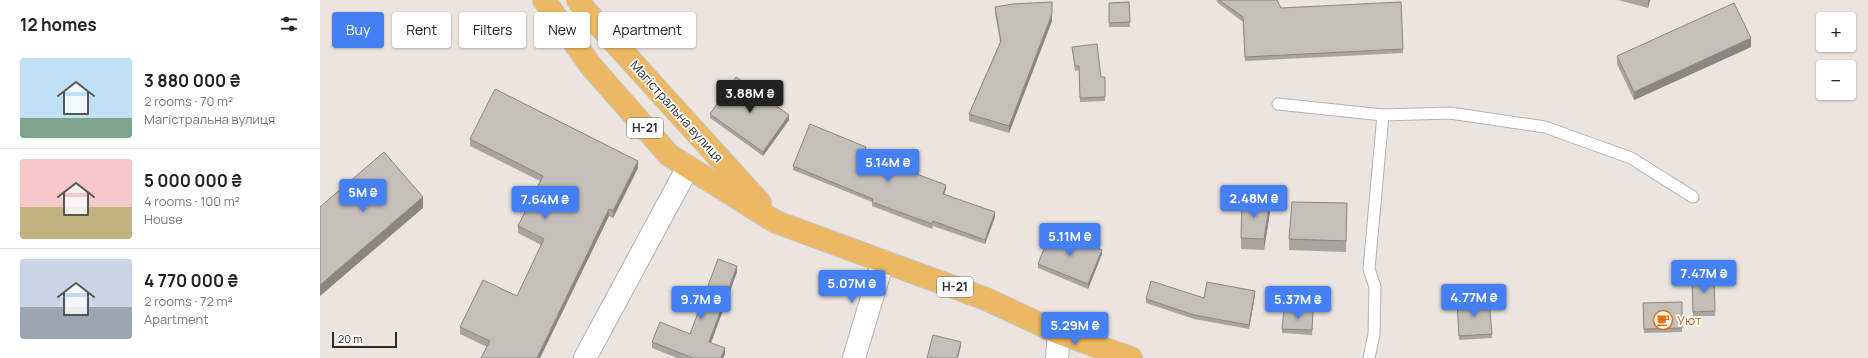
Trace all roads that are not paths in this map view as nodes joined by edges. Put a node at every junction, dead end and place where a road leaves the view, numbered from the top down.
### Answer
1 (544, 0) edge
2 (578, 0) edge
3 (1278, 104) dead end
4 (1383, 115) junction
5 (688, 167) junction
6 (1694, 197) dead end
7 (776, 222) junction
8 (883, 261) junction
9 (1059, 333) junction
10 (585, 358) edge
11 (854, 358) edge
12 (1057, 358) edge
13 (1131, 358) edge
14 (1369, 358) edge

1 - 5 main road, Магістральна вулиця / Н-21
2 - 7 main road, Магістральна вулиця
3 - 4 lane
4 - 6 lane
4 - 14 lane
5 - 7 main road, Магістральна вулиця / Н-21
5 - 10 street
7 - 8 main road, Магістральна вулиця / Н-21
8 - 9 main road, Магістральна вулиця / Н-21
8 - 11 street
9 - 12 street
9 - 13 main road, Магістральна вулиця / Н-21

